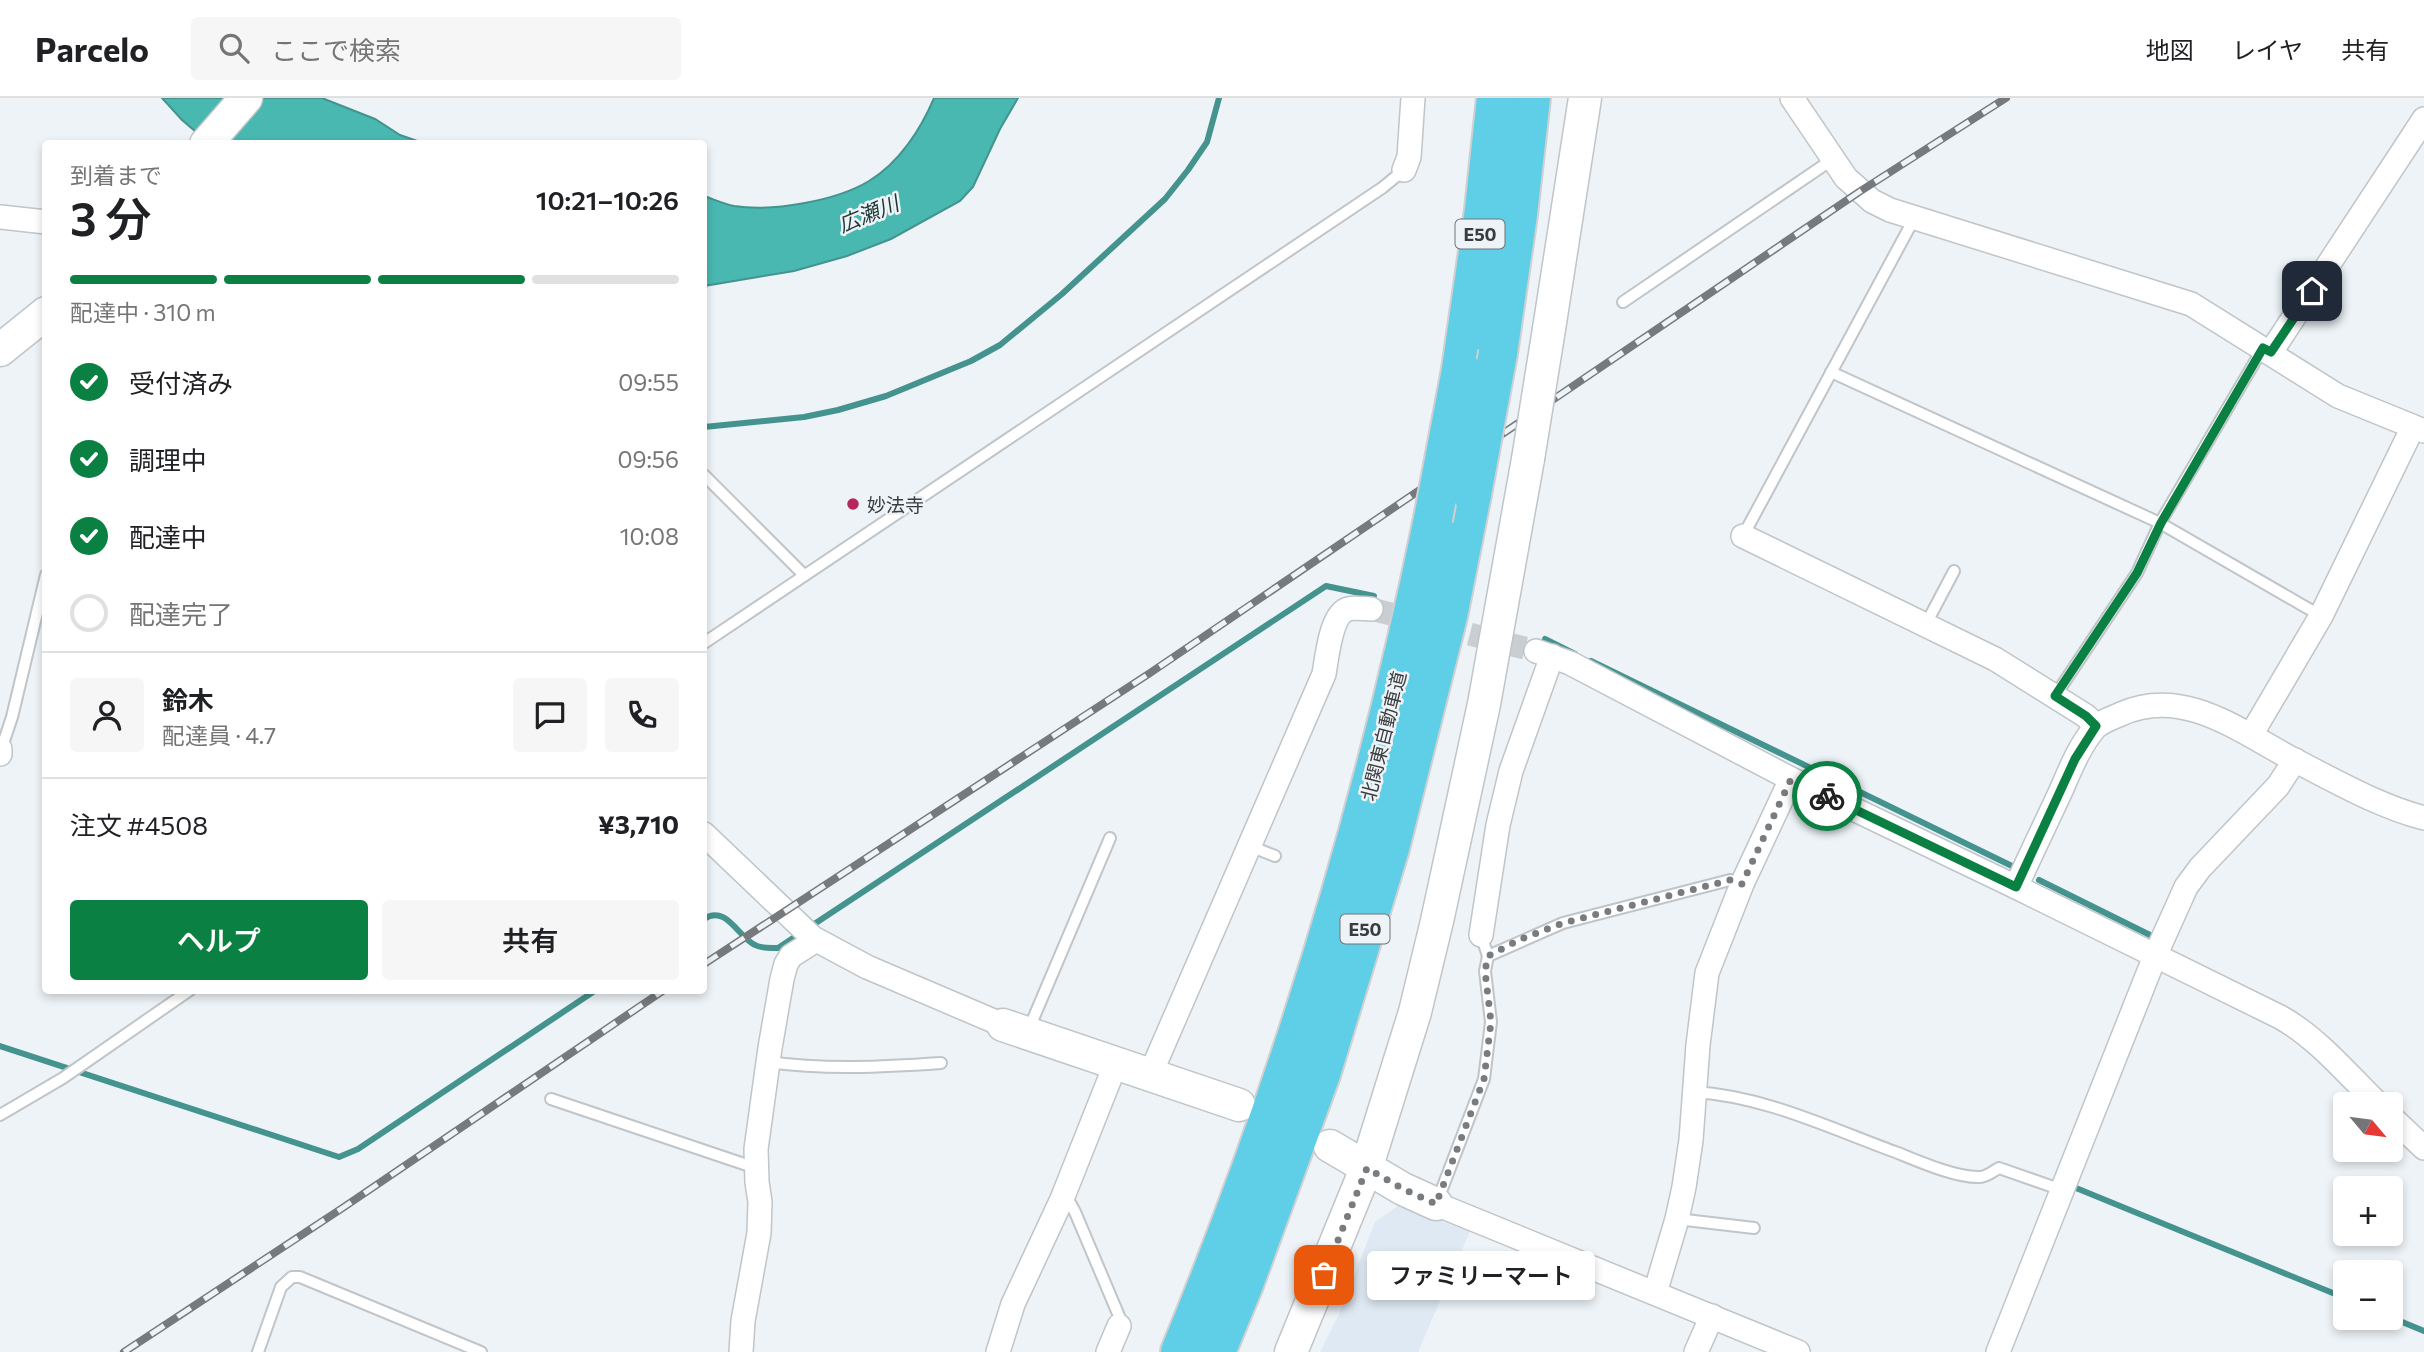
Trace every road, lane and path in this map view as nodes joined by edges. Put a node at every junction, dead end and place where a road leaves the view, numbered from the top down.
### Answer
1 (246, 98) edge
2 (1413, 98) edge
3 (1496, 98) edge
4 (1531, 98) edge
5 (1585, 98) edge
6 (1792, 98) edge
7 (2424, 119) edge
8 (209, 140) edge
9 (1833, 159) junction
10 (1404, 170) joint
11 (0, 217) edge
12 (1915, 218) junction
13 (42, 222) edge
14 (1623, 302) dead end
15 (42, 316) edge
16 (0, 350) edge
17 (2267, 350) junction
18 (1831, 372) junction
19 (2418, 429) edge
20 (707, 478) edge
21 (2161, 523) junction
22 (1743, 536) joint
23 (1954, 571) dead end
24 (804, 575) junction
25 (42, 592) edge
26 (1371, 609) tunnel mouth
27 (2321, 616) junction
28 (1926, 624) junction
29 (707, 641) edge
30 (2055, 696) junction
31 (2096, 726) junction
32 (2251, 735) junction
33 (0, 751) edge
34 (2295, 760) junction
35 (1791, 779) junction
36 (2424, 817) edge
37 (707, 837) edge
38 (1110, 838) dead end
39 (1250, 846) junction
40 (1275, 856) dead end
41 (1742, 884) junction
42 (2016, 887) junction
43 (817, 940) junction
44 (1485, 946) junction
45 (2155, 956) junction
46 (184, 994) edge
47 (1015, 1030) junction
48 (768, 1062) junction
49 (941, 1063) dead end
50 (1116, 1063) junction
51 (1150, 1075) junction
52 (1694, 1092) junction
53 (2365, 1092) edge
54 (551, 1099) dead end
55 (1239, 1105) dead end
56 (0, 1115) edge
57 (2403, 1128) edge
58 (1330, 1146) dead end
59 (2424, 1148) edge
60 (757, 1164) junction
61 (1367, 1168) junction
62 (2062, 1190) junction
63 (1062, 1199) junction
64 (1436, 1204) junction
65 (1677, 1219) junction
66 (1754, 1228) dead end
67 (1655, 1293) junction
68 (1712, 1316) junction
69 (1119, 1326) joint
70 (258, 1352) edge
71 (481, 1352) edge
72 (741, 1352) edge
73 (998, 1352) edge
74 (1108, 1352) edge
75 (1180, 1352) edge
76 (1216, 1352) edge
77 (1291, 1352) edge
78 (1696, 1352) edge
79 (1798, 1352) edge
80 (1998, 1352) edge

1 - 8 street
2 - 10 street
3 - 75 highway, 北関東自動車道 / E50, bridge
4 - 76 highway, 北関東自動車道 / E50, bridge
5 - 61 street, bridge
6 - 9 street
7 - 17 street
9 - 12 street
9 - 14 lane
10 - 24 lane
11 - 13 street
12 - 17 street
12 - 18 lane
15 - 16 street
17 - 19 street
17 - 21 lane
18 - 21 lane
18 - 22 lane
19 - 27 street
20 - 24 lane
21 - 27 lane
21 - 30 lane
22 - 28 street
23 - 28 lane
24 - 29 lane
25 - 33 lane
26 - 39 street
27 - 32 street
28 - 30 street
30 - 31 street
31 - 32 street
31 - 42 street
32 - 34 street
34 - 36 street
34 - 45 street
35 - 41 street
35 - 42 street
35 - 44 street
37 - 43 street
38 - 47 lane
39 - 40 lane
39 - 51 street
41 - 44 lane
41 - 52 street
42 - 45 street
43 - 47 street
43 - 48 street
44 - 64 lane
45 - 53 street
45 - 62 street
46 - 56 lane
47 - 50 street
48 - 49 lane
48 - 60 street
50 - 51 street
50 - 63 street
51 - 55 street
52 - 62 lane
52 - 65 street
54 - 60 lane
57 - 59 street
58 - 61 street
60 - 72 street
61 - 64 street
61 - 77 street
62 - 80 street
63 - 69 lane
63 - 73 street
64 - 67 street
65 - 66 lane
65 - 67 street
67 - 68 street
68 - 78 street
68 - 79 street
69 - 74 street
70 - 71 lane

